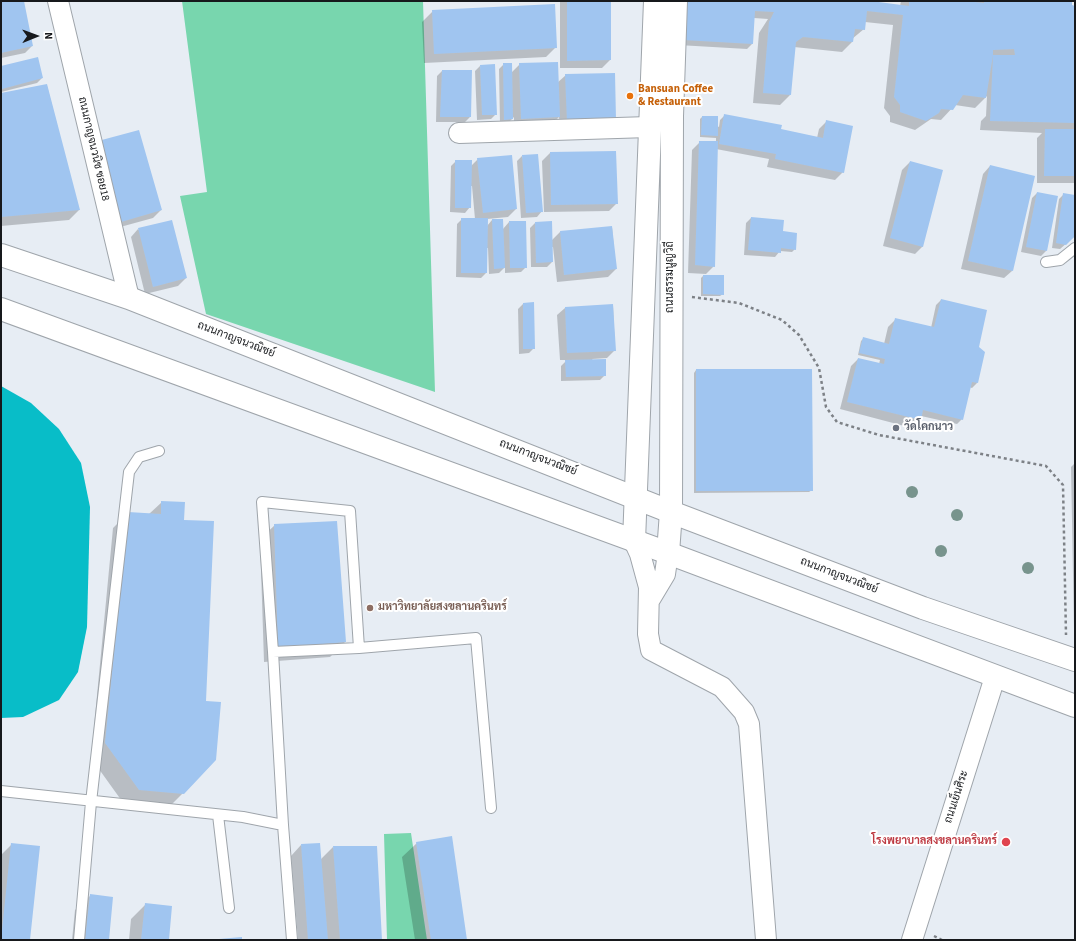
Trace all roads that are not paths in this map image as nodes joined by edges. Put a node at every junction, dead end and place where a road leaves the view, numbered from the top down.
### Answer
1 (58, 1) edge
2 (655, 1) edge
3 (676, 1) edge
4 (649, 128) junction
5 (460, 133) dead end
6 (1075, 248) edge
7 (1, 255) edge
8 (1046, 262) dead end
9 (129, 298) junction
10 (1, 309) edge
11 (159, 451) dead end
12 (636, 497) junction
13 (671, 512) junction
14 (634, 541) junction
15 (668, 553) junction
16 (650, 599) junction
17 (359, 648) junction
18 (273, 652) junction
19 (1071, 659) edge
20 (996, 677) junction
21 (1075, 706) edge
22 (1, 791) edge
23 (91, 802) junction
24 (491, 808) dead end
25 (218, 815) junction
26 (283, 825) junction
27 (229, 908) dead end
28 (79, 940) edge
29 (292, 940) edge
30 (766, 940) edge
31 (912, 940) edge

1 - 9 street, ถนนกาญจนวนิช ซอย18
2 - 4 main road
3 - 13 main road, ถนนธรรมนูญวิถี
4 - 5 street
4 - 12 main road
6 - 8 lane
7 - 9 main road, ถนนกาญจนวณิชย์
9 - 12 main road, ถนนกาญจนวณิชย์
10 - 14 main road
11 - 23 lane
12 - 13 main road, ถนนกาญจนวณิชย์
12 - 14 main road
13 - 15 main road, ถนนธรรมนูญวิถี
13 - 19 main road, ถนนกาญจนวณิชย์
14 - 15 main road
14 - 16 street
15 - 16 street
15 - 20 main road
16 - 30 street
17 - 18 lane
17 - 18 lane
17 - 24 lane
18 - 26 lane
20 - 21 main road
20 - 31 street, ถนนเย็นศิระ
22 - 23 lane
23 - 25 lane
23 - 28 lane
25 - 26 lane
25 - 27 lane
26 - 29 lane

